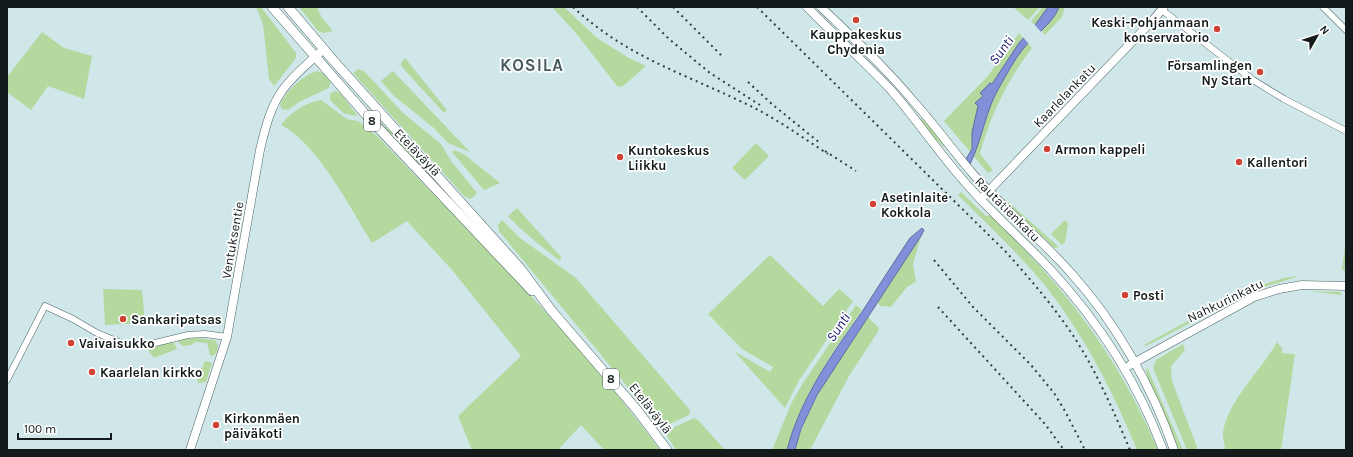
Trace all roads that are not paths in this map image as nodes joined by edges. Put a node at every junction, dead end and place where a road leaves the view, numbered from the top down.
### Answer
1 (272, 7) edge
2 (288, 7) edge
3 (807, 7) edge
4 (821, 7) edge
5 (1323, 7) edge
6 (1162, 8) edge
7 (1346, 30) edge
8 (324, 50) junction
9 (315, 57) junction
10 (1346, 131) edge
11 (989, 190) junction
12 (981, 199) junction
13 (1346, 286) edge
14 (551, 310) junction
15 (227, 336) junction
16 (1134, 362) junction
17 (1123, 369) junction
18 (7, 380) edge
19 (190, 450) edge
20 (667, 450) edge
21 (1163, 450) edge
22 (1174, 450) edge

1 - 9 highway, Eteläväylä / 8
2 - 8 highway, Eteläväylä / 8
3 - 12 main road, Rautatienkatu
4 - 11 main road, Rautatienkatu
5 - 7 street
6 - 10 street
6 - 11 main road, Kaarlelankatu
8 - 9 main road, Ventuksentie
8 - 14 highway, Eteläväylä / 8
9 - 14 highway, Eteläväylä / 8
9 - 15 main road, Ventuksentie
11 - 12 main road, Kaarlelankatu
11 - 16 main road, Rautatienkatu
12 - 17 main road, Rautatienkatu
13 - 16 main road, Nahkurinkatu
14 - 20 highway, Eteläväylä / 8
15 - 18 street
15 - 19 main road, Ventuksentie
16 - 17 main road, Nahkurinkatu
16 - 22 main road, Rautatienkatu
17 - 21 main road, Rautatienkatu

